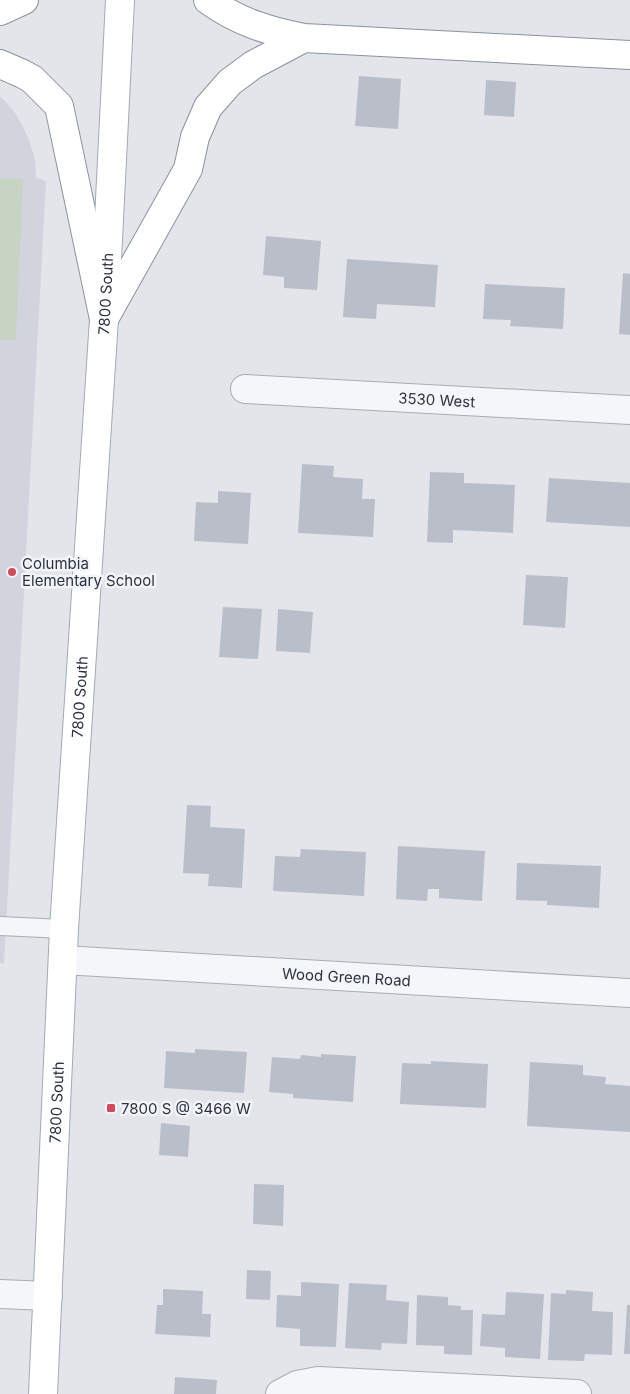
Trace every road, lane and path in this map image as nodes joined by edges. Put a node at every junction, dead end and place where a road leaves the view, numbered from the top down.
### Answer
1 (24, 0) edge
2 (120, 0) edge
3 (208, 0) edge
4 (0, 11) edge
5 (304, 38) junction
6 (630, 55) edge
7 (0, 64) edge
8 (104, 320) junction
9 (244, 389) dead end
10 (630, 410) edge
11 (0, 926) edge
12 (64, 929) junction
13 (63, 960) junction
14 (630, 993) edge
15 (0, 1294) edge
16 (48, 1296) junction
17 (43, 1394) edge
18 (280, 1394) edge
19 (577, 1394) edge

1 - 4 main road
2 - 8 main road, 7800 South
3 - 5 main road
5 - 6 main road
5 - 8 main road
7 - 8 main road
8 - 12 main road, 7800 South
9 - 10 street, 3530 West
11 - 12 lane
12 - 13 main road, 7800 South
13 - 14 street, Wood Green Road
13 - 16 main road, 7800 South
15 - 16 street
16 - 17 main road, 7800 South
18 - 19 street

